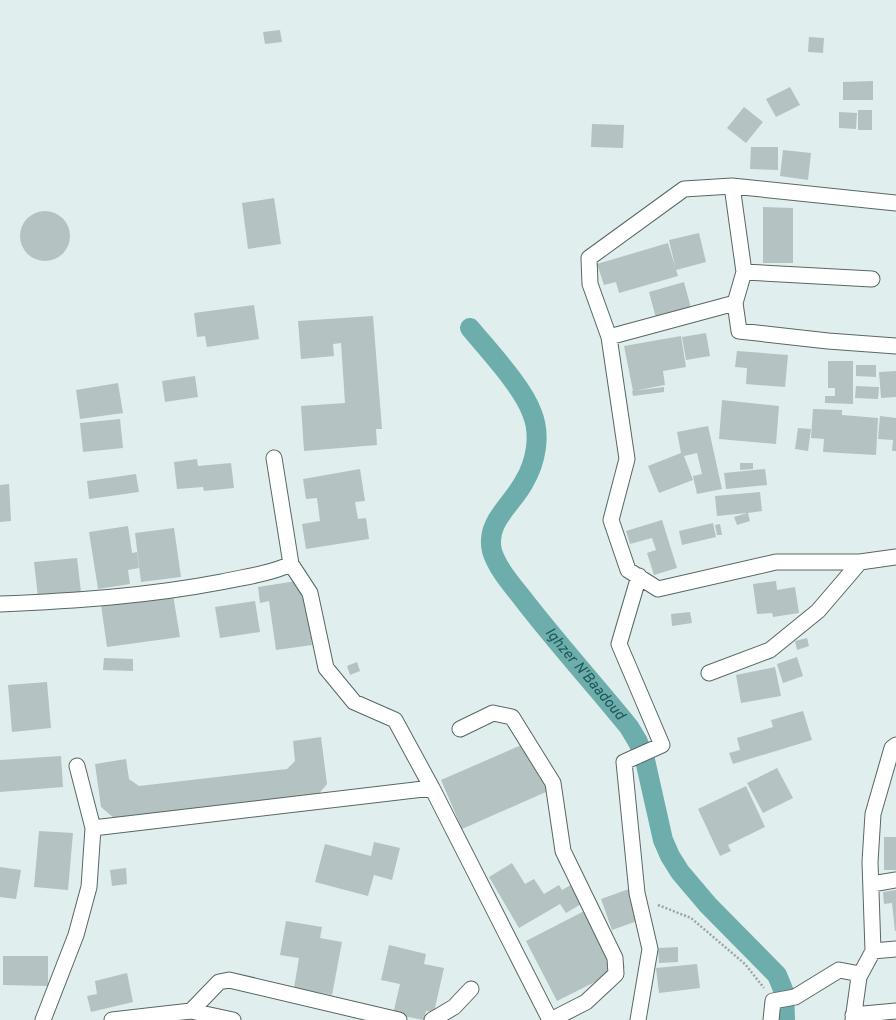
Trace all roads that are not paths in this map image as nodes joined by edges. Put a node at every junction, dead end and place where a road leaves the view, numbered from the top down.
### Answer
1 (732, 186) junction
2 (896, 203) edge
3 (744, 272) junction
4 (872, 279) dead end
5 (735, 303) junction
6 (609, 337) junction
7 (896, 346) edge
8 (274, 458) dead end
9 (896, 557) edge
10 (860, 562) junction
11 (291, 564) junction
12 (639, 576) junction
13 (0, 604) edge
14 (710, 673) dead end
15 (460, 729) dead end
16 (896, 745) edge
17 (78, 766) dead end
18 (432, 788) junction
19 (93, 828) junction
20 (896, 880) edge
21 (872, 884) junction
22 (896, 949) edge
23 (873, 951) junction
24 (860, 974) junction
25 (471, 989) dead end
26 (191, 1011) junction
27 (896, 1011) edge
28 (853, 1017) edge
29 (43, 1020) edge
30 (112, 1020) edge
31 (233, 1020) edge
32 (399, 1020) edge
33 (432, 1020) edge
34 (551, 1020) edge
35 (638, 1020) edge
36 (771, 1020) edge

1 - 2 street
1 - 3 street
1 - 6 street
3 - 4 street
3 - 5 street
5 - 6 street
5 - 7 street
6 - 12 street
8 - 11 street
9 - 10 street
10 - 12 street
10 - 14 street
11 - 13 street
11 - 18 street
12 - 35 street
15 - 34 street
16 - 21 street
17 - 19 street
18 - 19 street
18 - 34 street
19 - 29 street
20 - 21 street
21 - 23 street
22 - 23 street
23 - 24 street
24 - 28 street
24 - 36 street
25 - 33 street
26 - 30 street
26 - 31 street
26 - 32 street
27 - 28 street

